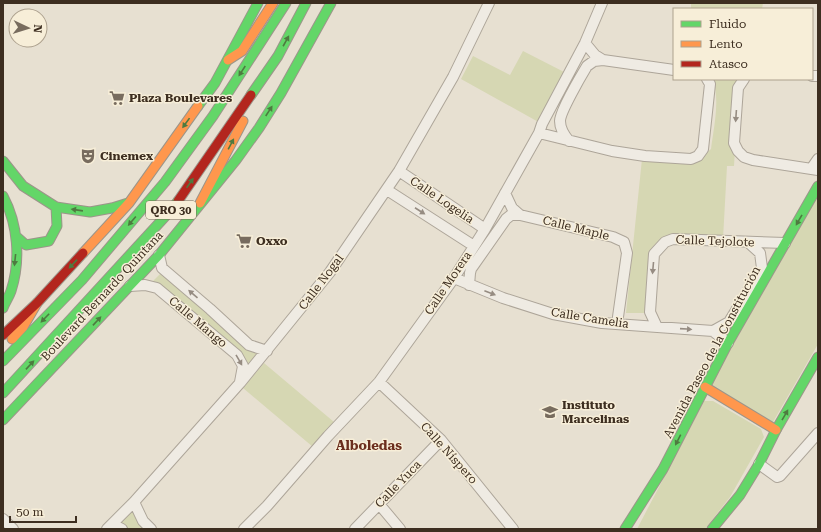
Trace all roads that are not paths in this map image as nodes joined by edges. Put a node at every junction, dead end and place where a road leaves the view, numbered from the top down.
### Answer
1 (258, 3) edge
2 (273, 3) edge
3 (286, 3) edge
4 (306, 3) edge
5 (331, 3) edge
6 (490, 3) edge
7 (602, 3) edge
8 (585, 43) junction
9 (278, 56) junction
10 (228, 60) junction
11 (603, 60) junction
12 (673, 70) edge
13 (708, 80) edge
14 (743, 80) edge
15 (539, 133) junction
16 (569, 140) junction
17 (818, 159) edge
18 (3, 161) edge
19 (815, 169) edge
20 (399, 171) junction
21 (818, 186) edge
22 (387, 190) junction
23 (505, 193) junction
24 (5, 203) edge
25 (129, 203) junction
26 (200, 203) junction
27 (56, 207) junction
28 (520, 215) junction
29 (485, 229) junction
30 (17, 237) junction
31 (749, 243) junction
32 (785, 244) junction
33 (474, 246) junction
34 (159, 255) junction
35 (454, 278) junction
36 (469, 285) junction
37 (130, 286) junction
38 (37, 303) junction
39 (3, 308) edge
40 (210, 309) junction
41 (198, 323) junction
42 (617, 324) junction
43 (657, 327) junction
44 (714, 331) junction
45 (3, 335) edge
46 (728, 343) junction
47 (3, 350) edge
48 (268, 350) junction
49 (818, 357) edge
50 (3, 361) edge
51 (379, 382) junction
52 (240, 383) junction
53 (705, 387) junction
54 (3, 393) edge
55 (3, 420) edge
56 (776, 430) junction
57 (818, 433) edge
58 (441, 440) junction
59 (759, 464) junction
60 (662, 470) junction
61 (134, 502) junction
62 (380, 504) junction
63 (3, 519) edge
64 (110, 526) edge
65 (14, 529) edge
66 (122, 529) edge
67 (150, 529) edge
68 (244, 529) edge
69 (355, 529) edge
70 (400, 529) edge
71 (514, 529) edge
72 (625, 529) edge
73 (634, 529) edge
74 (712, 529) edge

1 - 10 main road
2 - 10 main road
3 -> 50 main road, Boulevard Bernardo Quintana / QRO 30
9 -> 4 main road, Boulevard Bernardo Quintana / QRO 30
26 -> 5 main road, Boulevard Bernardo Quintana
6 - 20 street, Calle Nogal
7 - 8 street, Calle Morera
8 - 11 street
8 - 15 street, Calle Morera
26 -> 9 main road
54 -> 9 main road, Boulevard Bernardo Quintana / QRO 30
10 -> 25 main road
11 - 12 street
11 - 16 street
13 - 16 street
14 -> 19 street
15 - 16 street
15 - 23 street, Calle Morera
17 - 19 street
18 - 27 main road
20 - 22 street, Calle Nogal
20 - 29 street, Calle Logelia
21 -> 32 main road, Avenida Paseo de la Constitución
22 -> 33 street, Calle Logelia
22 - 48 street, Calle Nogal
23 - 28 street
23 - 29 street, Calle Morera
24 - 30 main road
25 -> 27 main road
25 -> 38 main road
26 - 34 main road, Boulevard Bernardo Quintana
27 - 30 main road
28 - 36 street
28 - 42 street, Calle Maple
29 - 33 street, Calle Morera
30 -> 39 main road
31 - 32 street, Calle Tejolote
31 -> 43 street, Calle Tejolote
31 - 44 street
32 - 46 main road, Avenida Paseo de la Constitución
33 - 35 street, Calle Morera
34 - 37 main road, Boulevard Bernardo Quintana
40 -> 34 street, Calle Mango
35 - 36 street, Calle Camelia
35 - 51 street, Calle Morera
36 -> 42 street, Calle Camelia
37 - 41 street, Calle Mango
55 -> 37 main road, Boulevard Bernardo Quintana
38 - 45 main road
38 - 47 main road
40 - 41 street
40 - 48 street, Calle Mango
41 -> 52 street, Calle Mango
42 - 43 street, Calle Camelia
43 -> 44 street, Calle Camelia
44 - 46 street
46 - 53 main road, Avenida Paseo de la Constitución
48 - 52 street, Calle Nogal
56 -> 49 main road
51 - 58 street, Calle Níspero
51 - 68 street, Calle Morera
52 - 61 street, Calle Nogal
53 - 56 main road
53 -> 60 main road, Avenida Paseo de la Constitución
56 - 59 main road
57 - 59 street
58 - 62 street, Calle Yuca
58 - 71 street, Calle Níspero
59 - 74 main road
60 - 72 main road, Avenida Paseo de la Constitución
60 - 73 main road
61 - 64 street, Calle Nogal
61 - 67 street
62 - 69 street, Calle Yuca
62 - 70 street
63 - 65 street
64 - 66 street

